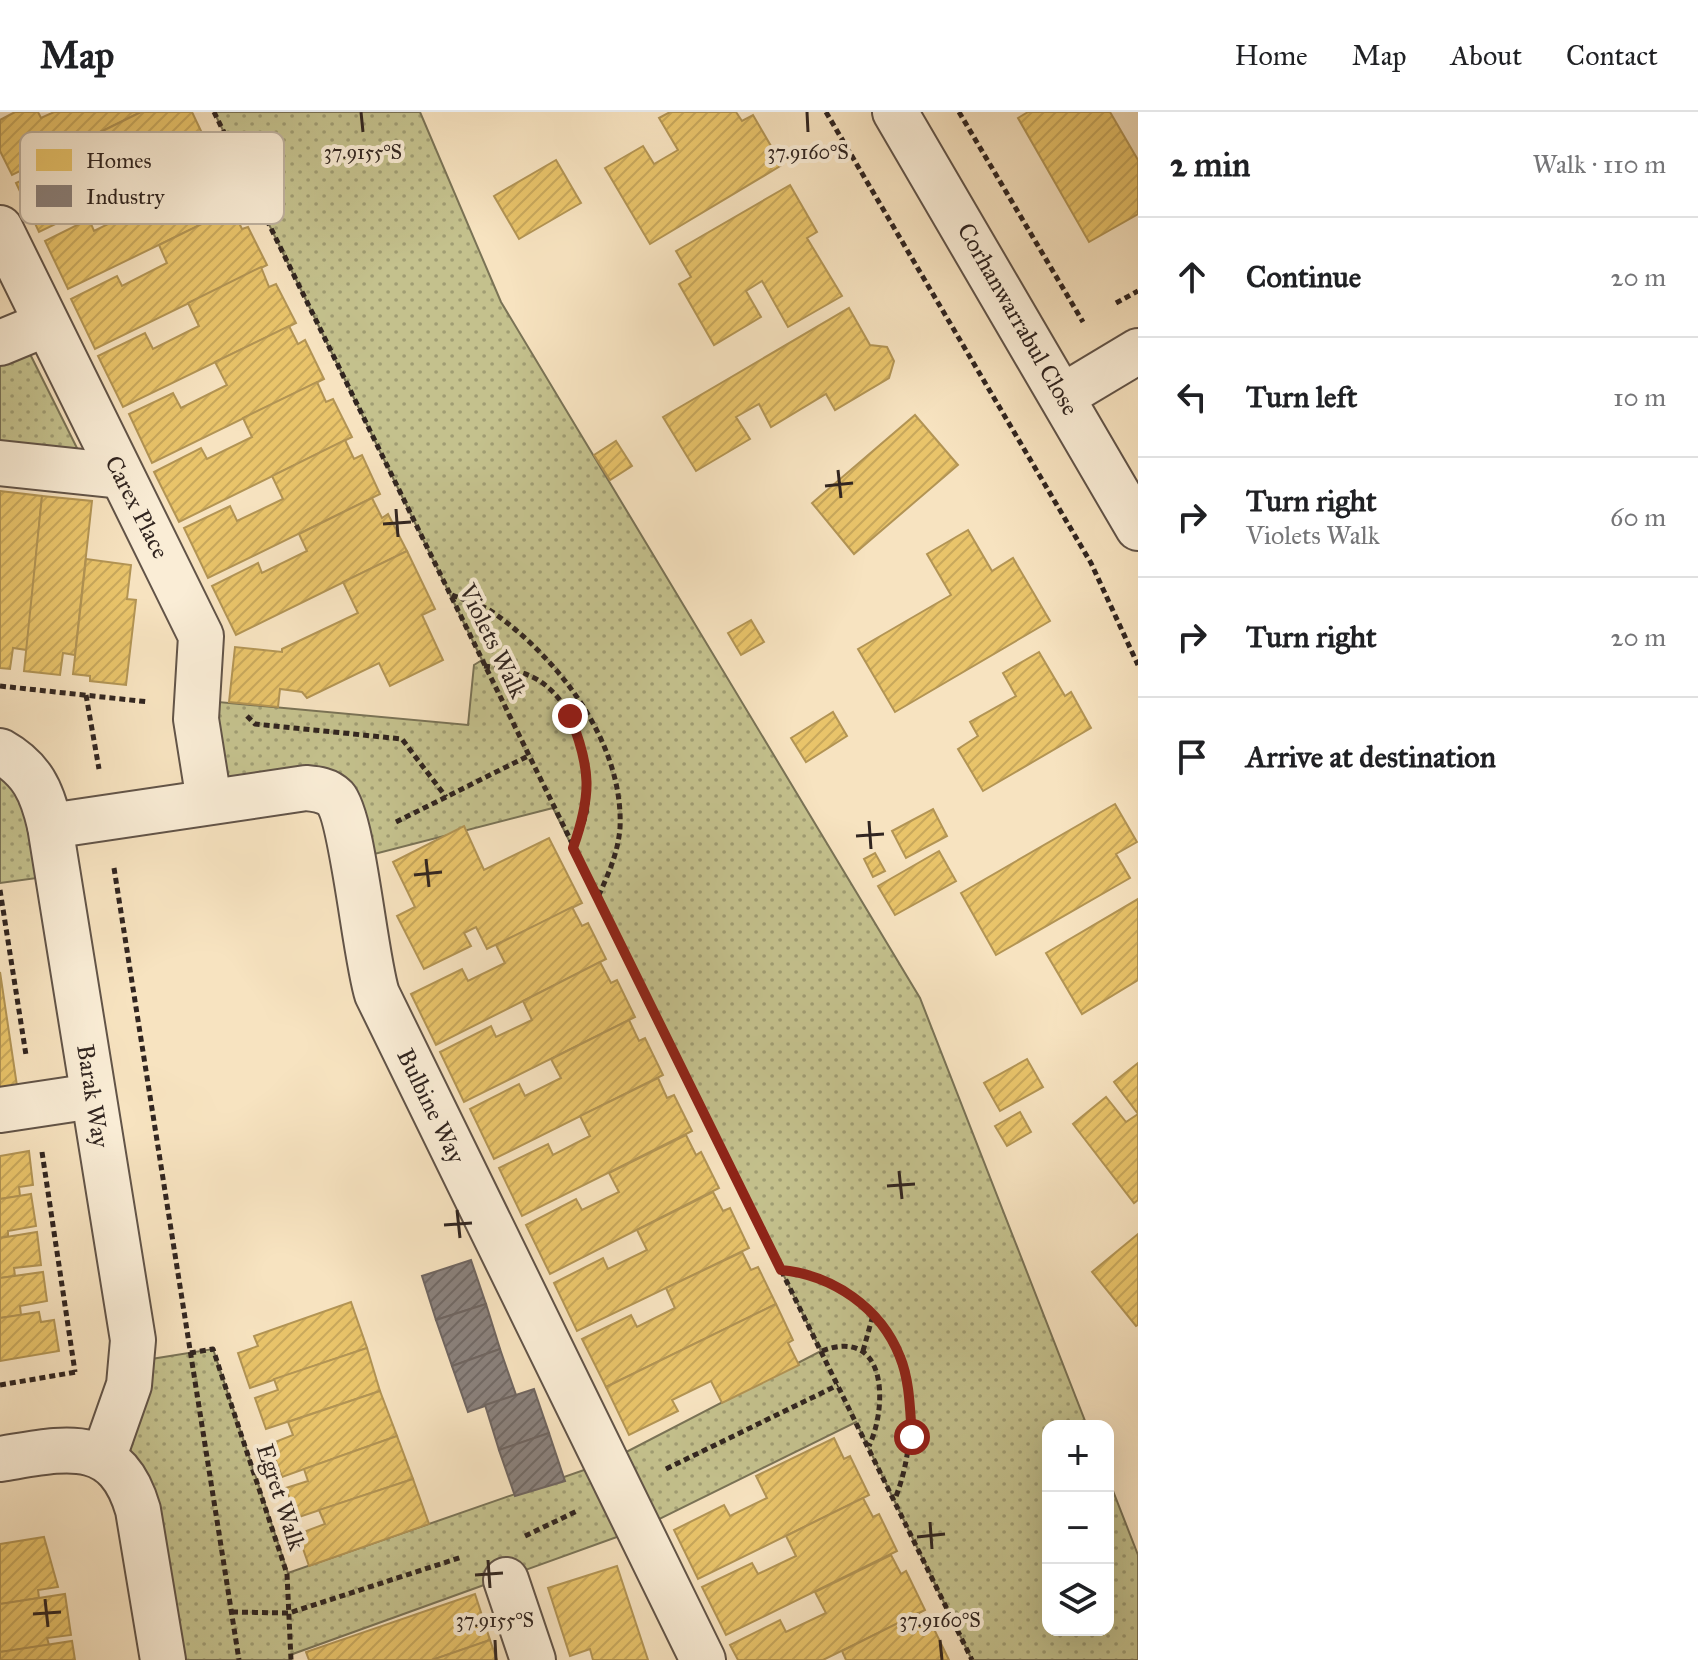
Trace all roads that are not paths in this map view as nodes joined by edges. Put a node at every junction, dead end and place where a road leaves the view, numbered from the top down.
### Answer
1 (895, 112) edge
2 (0, 228) edge
3 (46, 324) junction
4 (0, 343) edge
5 (1138, 351) edge
6 (1063, 396) junction
7 (0, 463) edge
8 (121, 476) junction
9 (1138, 528) edge
10 (0, 751) edge
11 (209, 801) junction
12 (50, 826) junction
13 (93, 1096) junction
14 (0, 1110) edge
15 (104, 1456) junction
16 (0, 1459) edge
17 (506, 1580) dead end
18 (163, 1660) edge
19 (533, 1660) edge
20 (703, 1660) edge

1 - 6 street, Corhanwarrabul Close
2 - 3 street, Carex Place
3 - 4 street
3 - 8 street, Carex Place
5 - 6 street
6 - 9 street, Corhanwarrabul Close
7 - 8 street
8 - 11 street, Carex Place
10 - 12 street, Barak Way
11 - 12 street, Bulbine Way
11 - 20 street, Bulbine Way
12 - 13 street, Barak Way
13 - 14 street
13 - 15 street, Barak Way
15 - 16 street
15 - 18 street
17 - 19 street

